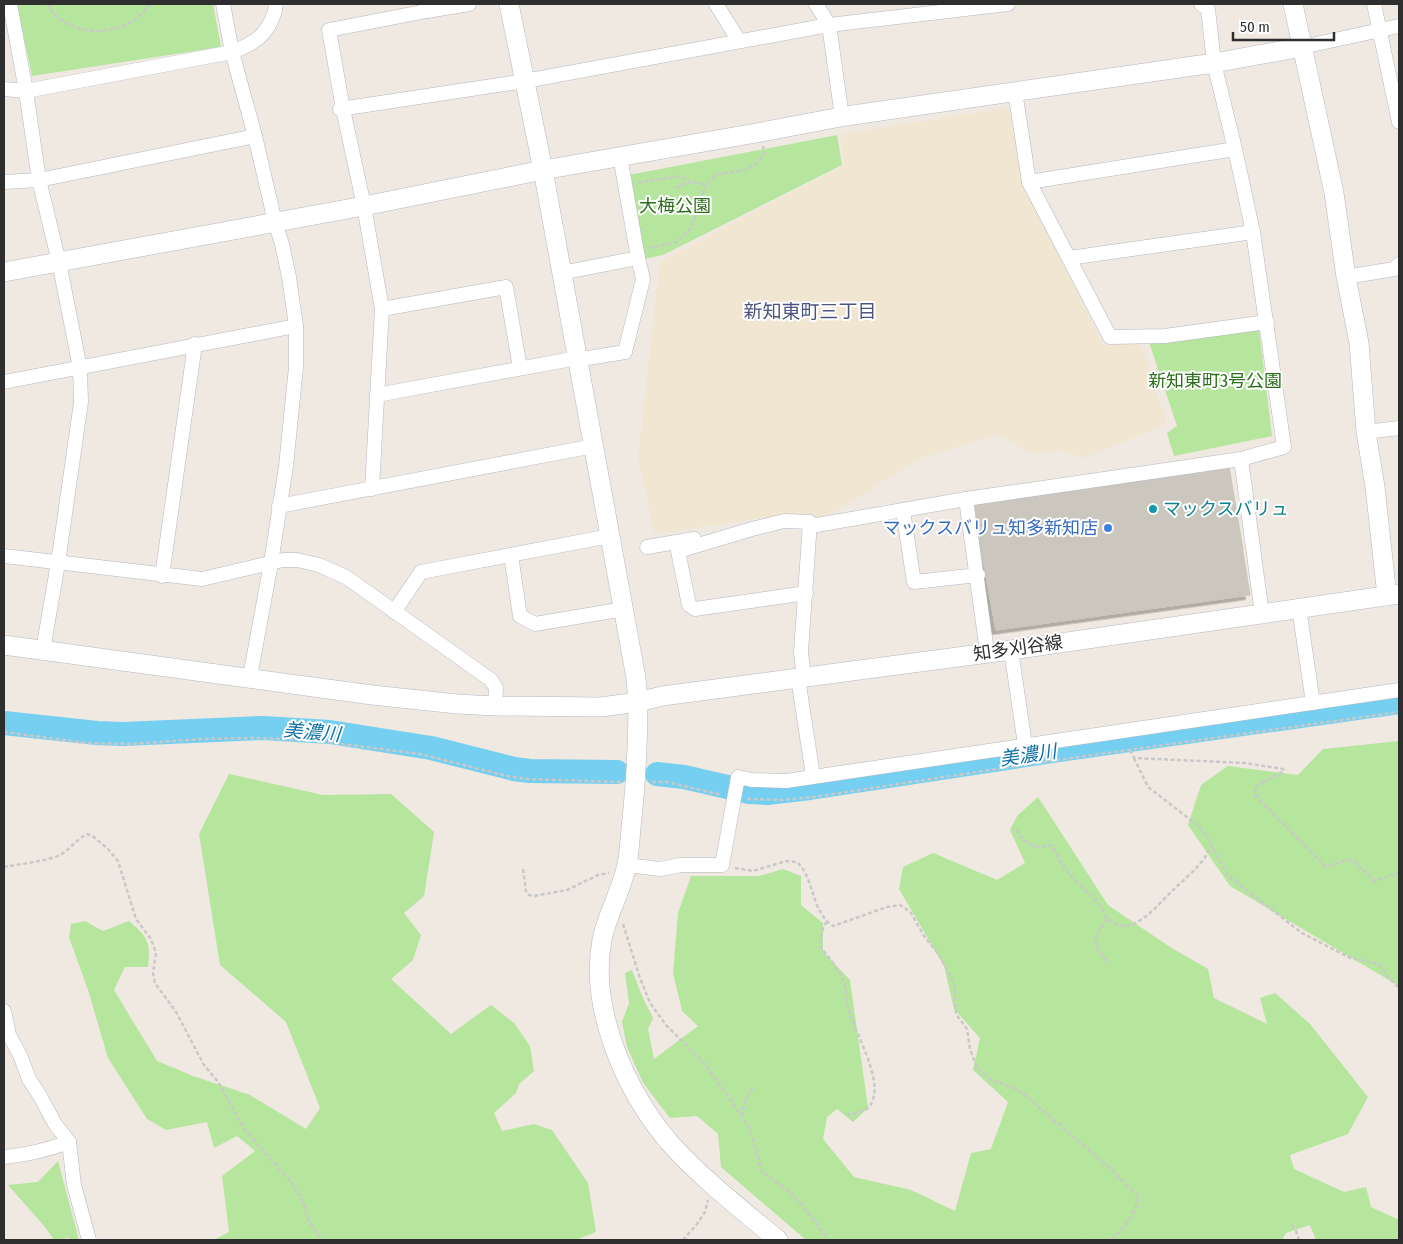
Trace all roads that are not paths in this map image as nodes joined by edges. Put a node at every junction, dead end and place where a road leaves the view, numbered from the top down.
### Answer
1 (10, 4) edge
2 (223, 4) edge
3 (276, 4) edge
4 (468, 4) edge
5 (509, 4) edge
6 (716, 4) edge
7 (816, 4) edge
8 (1008, 4) edge
9 (1201, 4) edge
10 (1293, 4) edge
11 (1374, 4) edge
12 (982, 6) edge
13 (427, 7) edge
14 (907, 10) edge
15 (829, 25) junction
16 (1399, 26) edge
17 (1379, 31) junction
18 (739, 41) junction
19 (1302, 47) junction
20 (232, 52) junction
21 (1214, 62) junction
22 (525, 81) junction
23 (4, 89) edge
24 (26, 91) junction
25 (1015, 91) junction
26 (342, 109) junction
27 (842, 117) junction
28 (1399, 122) edge
29 (255, 136) junction
30 (1235, 149) junction
31 (620, 156) junction
32 (543, 170) junction
33 (39, 180) junction
34 (4, 182) edge
35 (1029, 182) junction
36 (364, 206) junction
37 (275, 222) junction
38 (1253, 232) junction
39 (637, 253) junction
40 (1069, 258) junction
41 (59, 262) junction
42 (1398, 269) edge
43 (4, 272) edge
44 (561, 273) junction
45 (1346, 277) junction
46 (382, 308) junction
47 (1267, 322) junction
48 (296, 326) junction
49 (195, 344) junction
50 (577, 358) junction
51 (80, 368) junction
52 (520, 368) junction
53 (4, 382) edge
54 (377, 395) junction
55 (1399, 428) edge
56 (1366, 432) junction
57 (594, 446) junction
58 (1241, 459) junction
59 (372, 489) junction
60 (966, 500) junction
61 (279, 506) junction
62 (903, 511) junction
63 (811, 526) junction
64 (610, 536) junction
65 (702, 543) junction
66 (647, 547) dead end
67 (511, 555) junction
68 (4, 556) edge
69 (58, 563) junction
70 (271, 563) junction
71 (978, 575) junction
72 (162, 576) junction
73 (806, 593) junction
74 (1393, 595) edge
75 (1299, 608) junction
76 (624, 609) junction
77 (394, 612) junction
78 (1262, 614) junction
79 (4, 645) edge
80 (43, 650) junction
81 (1011, 650) junction
82 (988, 652) junction
83 (250, 677) junction
84 (801, 678) junction
85 (1399, 690) edge
86 (638, 702) junction
87 (1313, 703) junction
88 (496, 706) junction
89 (1025, 745) junction
90 (812, 776) junction
91 (625, 871) junction
92 (4, 1011) edge
93 (69, 1142) junction
94 (4, 1157) edge
95 (89, 1240) edge
96 (778, 1240) edge

1 - 24 street
2 - 20 street
3 - 20 street
4 - 13 street
5 - 22 street
6 - 18 street
7 - 15 street
8 - 12 street
9 - 21 street
10 - 19 street
11 - 17 street
12 - 14 street
13 - 26 street
14 - 15 street
15 - 18 street
15 - 27 street
16 - 17 street
17 - 19 street
17 - 28 street
18 - 22 street
19 - 21 street
19 - 45 street
20 - 24 street
20 - 29 street
21 - 25 street
21 - 30 street
22 - 26 street
22 - 32 street
23 - 24 street
24 - 33 street
25 - 27 street
25 - 35 street
26 - 36 street
27 - 31 street
29 - 33 street
29 - 37 street
30 - 35 street
30 - 38 street
31 - 32 street
31 - 39 street
32 - 36 street
32 - 44 street
33 - 34 street
33 - 41 street
35 - 40 street
36 - 37 street
36 - 46 street
37 - 41 street
37 - 48 street
38 - 40 street
38 - 47 street
39 - 44 street
39 - 50 street
40 - 47 street
41 - 43 street
41 - 51 street
42 - 45 street
44 - 50 street
45 - 56 street
46 - 52 street
46 - 54 street
47 - 58 street
48 - 49 street
48 - 61 street
49 - 51 street
49 - 72 street
50 - 52 street
50 - 57 street
51 - 53 street
51 - 69 street
52 - 54 street
54 - 59 street
55 - 56 street
56 - 74 street
57 - 59 street
57 - 64 street
58 - 60 street
58 - 78 street
59 - 61 street
60 - 62 street
60 - 71 street
61 - 70 street
62 - 63 street
62 - 71 street
63 - 65 street
63 - 73 street
64 - 67 street
64 - 76 street
65 - 66 street
65 - 73 street
67 - 76 street
67 - 77 street
68 - 69 street
69 - 72 street
69 - 80 street
70 - 72 street
70 - 77 street
70 - 83 street
71 - 82 street
73 - 84 street
74 - 75 street, 知多刈谷線
75 - 78 street, 知多刈谷線
75 - 87 street
76 - 86 street
77 - 88 street
78 - 81 street, 知多刈谷線
79 - 80 street, 知多刈谷線
80 - 83 street, 知多刈谷線
81 - 82 street, 知多刈谷線
81 - 89 street
82 - 84 street, 知多刈谷線
83 - 88 street, 知多刈谷線
84 - 86 street, 知多刈谷線
84 - 90 street
85 - 87 street
86 - 88 street, 知多刈谷線
86 - 91 street
87 - 89 street
89 - 90 street
90 - 91 street
91 - 96 street
92 - 93 street
93 - 94 street
93 - 95 street

